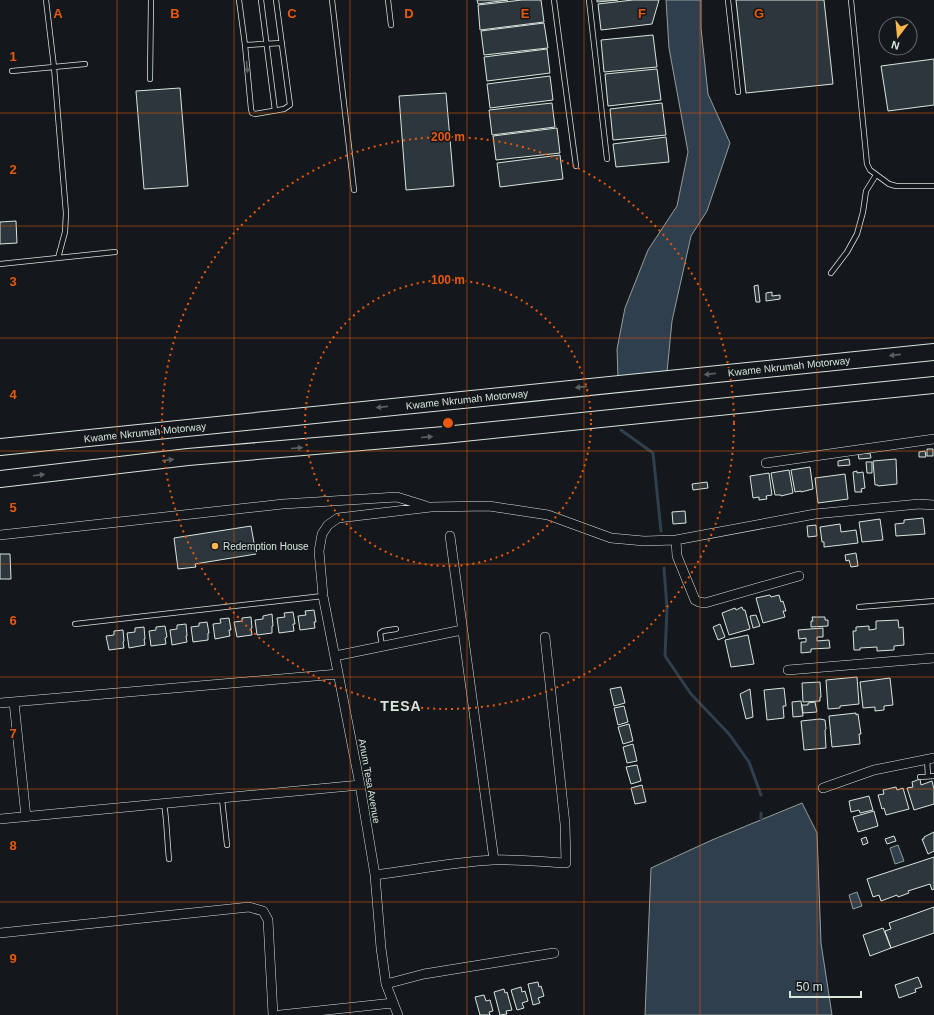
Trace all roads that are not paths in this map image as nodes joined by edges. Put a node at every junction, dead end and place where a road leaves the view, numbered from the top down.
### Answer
1 (46, 0) edge
2 (151, 0) edge
3 (239, 0) edge
4 (261, 0) edge
5 (276, 0) edge
6 (332, 0) edge
7 (388, 0) edge
8 (554, 0) edge
9 (589, 0) edge
10 (728, 0) edge
11 (851, 0) edge
12 (391, 26) dead end
13 (282, 43) junction
14 (266, 44) junction
15 (245, 45) junction
16 (85, 64) dead end
17 (54, 67) junction
18 (12, 71) dead end
19 (150, 79) dead end
20 (738, 92) dead end
21 (275, 111) junction
22 (607, 159) dead end
23 (576, 166) dead end
24 (876, 175) junction
25 (934, 186) edge
26 (354, 190) dead end
27 (115, 252) dead end
28 (58, 258) junction
29 (0, 264) edge
30 (831, 273) dead end
31 (934, 352) edge
32 (934, 385) edge
33 (934, 439) edge
34 (0, 447) edge
35 (766, 463) dead end
36 (0, 479) edge
37 (934, 499) edge
38 (919, 504) junction
39 (934, 505) edge
40 (431, 507) junction
41 (0, 535) edge
42 (450, 536) dead end
43 (676, 540) junction
44 (799, 576) dead end
45 (323, 596) junction
46 (934, 601) edge
47 (859, 607) dead end
48 (75, 624) dead end
49 (396, 629) dead end
50 (462, 630) junction
51 (545, 637) dead end
52 (382, 646) junction
53 (335, 656) junction
54 (934, 658) edge
55 (788, 670) dead end
56 (338, 674) junction
57 (14, 702) junction
58 (0, 703) edge
59 (931, 759) edge
60 (928, 776) junction
61 (934, 776) edge
62 (920, 777) dead end
63 (360, 785) junction
64 (823, 788) dead end
65 (222, 799) junction
66 (164, 803) junction
67 (26, 817) junction
68 (0, 819) edge
69 (227, 845) dead end
70 (169, 859) dead end
71 (494, 860) junction
72 (375, 875) junction
73 (0, 933) edge
74 (554, 953) dead end
75 (386, 984) junction
76 (393, 1003) junction
77 (273, 1015) edge
78 (280, 1015) edge
79 (398, 1015) edge

1 - 17 lane
2 - 19 lane
3 - 15 lane
4 - 14 lane
5 - 13 lane
6 - 26 lane
7 - 12 lane
8 - 23 lane
9 - 22 lane
10 - 20 lane
11 - 24 lane
13 - 14 lane
13 - 21 lane
14 - 15 lane
14 - 21 lane
15 -> 21 lane
16 - 17 lane
17 - 18 lane
17 - 28 lane
24 - 25 lane
24 - 30 lane
27 - 28 lane
28 - 29 lane
31 -> 34 highway, Kwame Nkrumah Motorway
36 -> 32 highway
33 - 35 street
37 - 38 street
38 - 39 street
38 - 43 street
40 - 41 street
40 - 43 street
40 - 45 street, Anum Tesa Avenue
42 - 50 street
43 - 44 street
45 - 48 lane
45 - 53 street, Anum Tesa Avenue
46 - 47 lane
49 - 52 lane
50 - 52 street
50 - 71 street
51 - 71 street
52 - 53 street
53 - 56 street, Anum Tesa Avenue
54 - 55 street
56 - 57 street
56 - 63 street, Anum Tesa Avenue
57 - 58 street
57 - 67 street
59 - 60 lane
59 - 64 street
60 - 61 lane
60 - 62 lane
63 - 65 street
63 - 72 street, Anum Tesa Avenue
65 - 66 street
65 - 69 lane
66 - 67 street
66 - 70 lane
67 - 68 street
71 - 72 street
72 - 75 street, Anum Tesa Avenue
73 - 77 street
74 - 75 street
75 - 76 street, Anum Tesa Avenue
76 - 78 street
76 - 79 street, Anum Tesa Avenue

